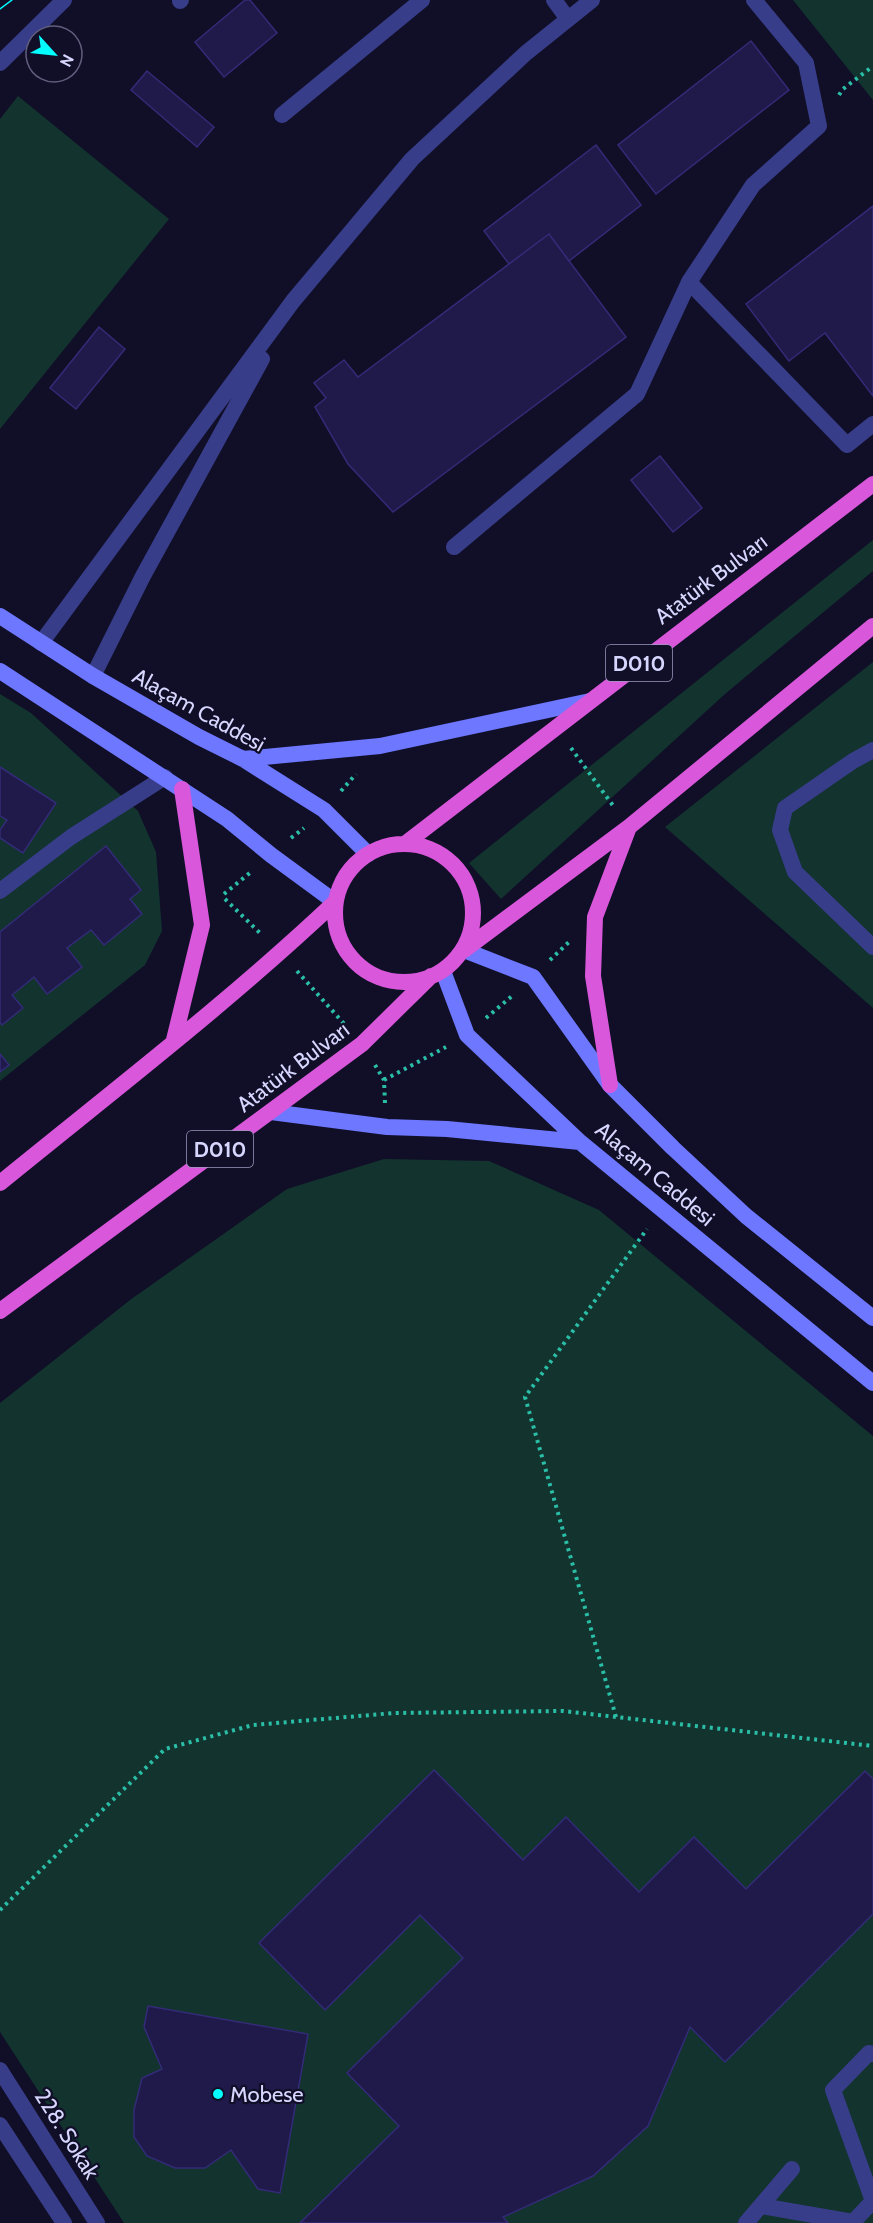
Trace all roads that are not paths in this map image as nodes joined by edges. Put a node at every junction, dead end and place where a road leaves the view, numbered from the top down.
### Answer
1 (64, 0) edge
2 (423, 0) edge
3 (554, 0) edge
4 (592, 0) edge
5 (754, 0) edge
6 (568, 19) junction
7 (0, 63) edge
8 (282, 116) dead end
9 (689, 282) junction
10 (293, 301) junction
11 (873, 424) edge
12 (873, 484) edge
13 (454, 547) dead end
14 (0, 616) edge
15 (873, 626) edge
16 (41, 643) junction
17 (0, 671) edge
18 (93, 676) junction
19 (590, 701) junction
20 (873, 750) edge
21 (243, 759) junction
22 (165, 777) junction
23 (182, 789) junction
24 (629, 827) junction
25 (406, 843) junction
26 (368, 854) junction
27 (0, 891) edge
28 (335, 902) junction
29 (873, 947) edge
30 (464, 951) junction
31 (437, 974) junction
32 (174, 1040) junction
33 (610, 1085) junction
34 (272, 1112) junction
35 (580, 1142) junction
36 (0, 1183) edge
37 (0, 1311) edge
38 (873, 1318) edge
39 (873, 1383) edge
40 (873, 2054) edge
41 (0, 2070) edge
42 (0, 2124) edge
43 (792, 2169) dead end
44 (873, 2201) edge
45 (761, 2206) junction
46 (64, 2223) edge
47 (97, 2223) edge
48 (746, 2223) edge

1 - 7 street
2 - 8 street
3 - 6 street
4 - 6 street
5 - 9 street
6 - 10 street
9 - 11 street
9 - 13 street
10 - 16 street
10 - 18 street
12 - 19 highway, Atatürk Bulvarı / D010
14 - 16 main road, Alaçam Caddesi
15 - 24 highway, D010
16 - 18 main road, Alaçam Caddesi
17 - 22 main road
18 - 21 main road, Alaçam Caddesi
19 - 21 main road
19 - 25 highway, Atatürk Bulvarı / D010
20 - 29 street
21 - 26 main road, Alaçam Caddesi
22 - 23 main road
22 - 27 street
23 - 28 main road
23 - 32 highway
24 - 30 highway, D010
24 - 33 highway
25 - 26 highway, D010
25 - 30 highway
26 - 28 highway, D010
28 - 31 highway, D010
28 - 32 highway, D010
30 - 31 highway, D010
30 - 33 main road, Alaçam Caddesi
31 - 34 highway, Atatürk Bulvarı / D010
31 - 35 main road, Alaçam Caddesi
32 - 36 highway, D010
33 - 38 main road, Alaçam Caddesi
34 - 35 main road
34 - 37 highway, Atatürk Bulvarı / D010
35 - 39 main road, Alaçam Caddesi
40 - 44 street
41 - 47 street, 228. Sokak
42 - 46 street
43 - 45 street
44 - 45 street
45 - 48 street

